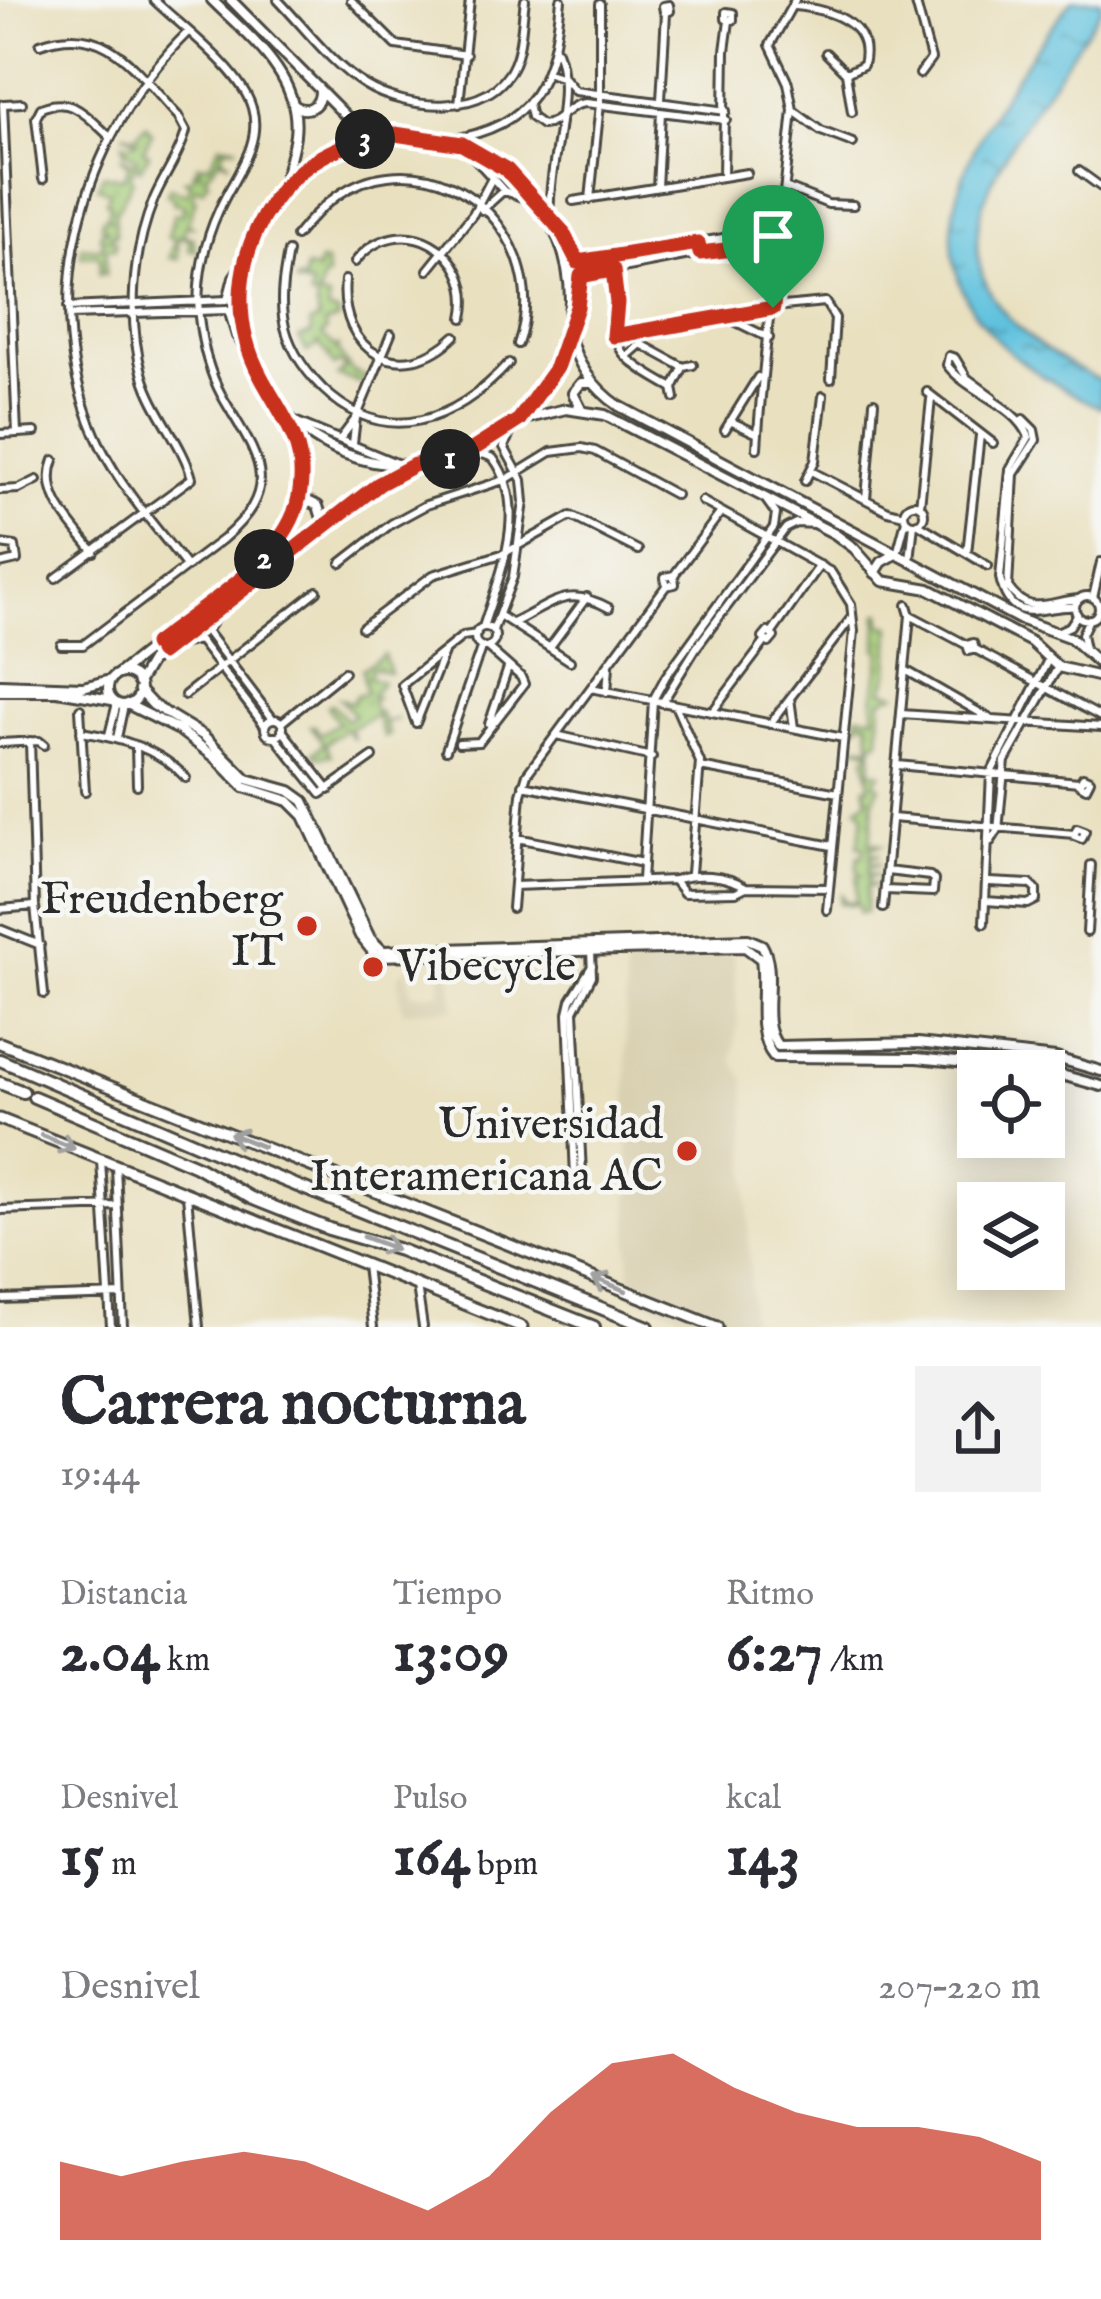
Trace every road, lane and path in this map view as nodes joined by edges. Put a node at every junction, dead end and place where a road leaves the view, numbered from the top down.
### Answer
1 (154, 0) edge
2 (212, 0) edge
3 (278, 0) edge
4 (351, 0) edge
5 (468, 0) edge
6 (525, 0) edge
7 (561, 0) edge
8 (731, 0) edge
9 (915, 0) edge
10 (601, 2) edge
11 (794, 3) edge
12 (238, 4) edge
13 (667, 6) edge
14 (188, 32) junction
15 (40, 44) dead end
16 (556, 49) junction
17 (826, 52) dead end
18 (466, 55) junction
19 (548, 74) junction
20 (846, 74) junction
21 (920, 74) dead end
22 (564, 79) junction
23 (144, 80) junction
24 (316, 84) junction
25 (600, 93) junction
26 (661, 101) junction
27 (1, 104) edge
28 (22, 104) dead end
29 (293, 104) junction
30 (459, 104) junction
31 (600, 104) junction
32 (527, 106) junction
33 (793, 110) junction
34 (662, 112) junction
35 (852, 112) dead end
36 (726, 116) junction
37 (557, 120) junction
38 (109, 136) junction
39 (380, 136) junction
40 (448, 140) junction
41 (854, 143) dead end
42 (462, 144) junction
43 (3, 156) edge
44 (1079, 171) dead end
45 (747, 173) dead end
46 (723, 177) junction
47 (43, 179) dead end
48 (490, 180) junction
49 (1100, 184) edge
50 (284, 185) junction
51 (657, 187) junction
52 (785, 187) junction
53 (504, 191) junction
54 (590, 199) junction
55 (573, 201) dead end
56 (538, 202) junction
57 (853, 205) dead end
58 (481, 206) junction
59 (551, 222) junction
60 (778, 229) junction
61 (296, 236) dead end
62 (777, 244) junction
63 (685, 245) junction
64 (699, 248) junction
65 (443, 251) junction
66 (288, 253) dead end
67 (686, 256) junction
68 (611, 259) junction
69 (244, 260) junction
70 (355, 262) dead end
71 (578, 262) junction
72 (428, 270) dead end
73 (613, 270) junction
74 (581, 276) junction
75 (345, 280) dead end
76 (10, 281) junction
77 (0, 282) edge
78 (198, 307) junction
79 (773, 308) junction
80 (134, 309) junction
81 (69, 311) junction
82 (723, 315) junction
83 (463, 318) dead end
84 (568, 326) junction
85 (13, 332) junction
86 (0, 333) edge
87 (392, 334) dead end
88 (455, 335) dead end
89 (614, 336) junction
90 (769, 338) junction
91 (518, 344) dead end
92 (382, 357) junction
93 (626, 357) junction
94 (252, 358) junction
95 (509, 363) dead end
96 (761, 373) junction
97 (831, 380) dead end
98 (593, 383) junction
99 (824, 395) dead end
100 (874, 402) dead end
101 (581, 409) junction
102 (357, 415) junction
103 (288, 416) junction
104 (730, 421) junction
105 (516, 423) junction
106 (725, 430) dead end
107 (34, 431) dead end
108 (17, 433) junction
109 (0, 434) edge
110 (758, 434) junction
111 (980, 435) junction
112 (341, 438) junction
113 (1032, 440) junction
114 (353, 443) junction
115 (993, 443) dead end
116 (757, 448) dead end
117 (464, 455) junction
118 (54, 460) dead end
119 (400, 465) junction
120 (414, 465) junction
121 (518, 471) junction
122 (812, 471) junction
123 (507, 478) junction
124 (37, 480) dead end
125 (805, 481) dead end
126 (0, 490) edge
127 (676, 495) dead end
128 (762, 495) junction
129 (866, 500) junction
130 (702, 502) dead end
131 (297, 504) junction
132 (920, 506) junction
133 (721, 512) junction
134 (146, 515) junction
135 (777, 518) junction
136 (910, 520) junction
137 (818, 524) junction
138 (789, 525) junction
139 (324, 526) junction
140 (767, 537) junction
141 (776, 542) junction
142 (0, 544) edge
143 (520, 545) junction
144 (638, 550) dead end
145 (94, 552) junction
146 (505, 553) junction
147 (967, 553) junction
148 (897, 554) junction
149 (911, 561) junction
150 (1101, 562) edge
151 (341, 563) dead end
152 (0, 564) edge
153 (820, 566) junction
154 (988, 566) dead end
155 (187, 567) junction
156 (501, 572) junction
157 (875, 573) junction
158 (513, 577) junction
159 (56, 578) dead end
160 (900, 584) junction
161 (317, 591) dead end
162 (587, 596) junction
163 (1093, 598) junction
164 (225, 603) junction
165 (907, 605) dead end
166 (1077, 607) junction
167 (609, 608) dead end
168 (499, 615) junction
169 (910, 615) junction
170 (854, 616) junction
171 (1096, 617) edge
172 (514, 622) junction
173 (362, 628) dead end
174 (493, 630) junction
175 (480, 631) junction
176 (1056, 633) junction
177 (168, 641) junction
178 (61, 644) dead end
179 (550, 647) junction
180 (484, 648) junction
181 (158, 649) junction
182 (1085, 649) junction
183 (446, 650) junction
184 (1045, 656) junction
185 (228, 661) junction
186 (570, 661) dead end
187 (610, 662) junction
188 (1101, 665) edge
189 (220, 667) junction
190 (508, 667) junction
191 (1058, 667) junction
192 (1075, 669) junction
193 (905, 670) junction
194 (344, 672) dead end
195 (1101, 676) edge
196 (114, 677) junction
197 (1041, 684) junction
198 (139, 686) junction
199 (0, 688) edge
200 (591, 688) junction
201 (25, 689) junction
202 (608, 692) junction
203 (185, 694) dead end
204 (790, 698) junction
205 (120, 703) junction
206 (657, 704) junction
207 (675, 705) junction
208 (80, 709) dead end
209 (712, 712) junction
210 (901, 714) junction
211 (1101, 717) edge
212 (992, 720) junction
213 (1020, 722) junction
214 (279, 724) junction
215 (770, 724) junction
216 (266, 726) junction
217 (1101, 727) edge
218 (488, 728) junction
219 (794, 728) junction
220 (81, 732) junction
221 (556, 735) junction
222 (112, 737) junction
223 (275, 737) junction
224 (843, 738) junction
225 (30, 741) junction
226 (0, 743) edge
227 (459, 743) dead end
228 (44, 745) dead end
229 (136, 745) junction
230 (446, 750) dead end
231 (373, 757) dead end
232 (652, 757) junction
233 (896, 765) junction
234 (700, 767) junction
235 (991, 773) junction
236 (1001, 774) junction
237 (186, 778) dead end
238 (246, 783) junction
239 (1101, 783) edge
240 (137, 785) dead end
241 (523, 785) junction
242 (85, 791) dead end
243 (325, 792) junction
244 (838, 793) junction
245 (647, 810) junction
246 (892, 818) junction
247 (695, 819) junction
248 (987, 829) junction
249 (998, 830) junction
250 (1101, 834) edge
251 (517, 838) junction
252 (991, 841) junction
253 (833, 846) junction
254 (643, 863) junction
255 (1091, 865) dead end
256 (886, 871) junction
257 (691, 873) junction
258 (641, 880) junction
259 (674, 880) junction
260 (988, 882) junction
261 (514, 886) junction
262 (1090, 886) junction
263 (746, 887) junction
264 (1101, 887) edge
265 (829, 888) junction
266 (885, 890) junction
267 (986, 901) junction
268 (35, 906) junction
269 (512, 908) dead end
270 (883, 908) dead end
271 (0, 909) edge
272 (827, 910) dead end
273 (1088, 912) junction
274 (1101, 913) edge
275 (985, 922) dead end
276 (0, 929) edge
277 (1087, 932) dead end
278 (40, 945) junction
279 (591, 950) junction
280 (44, 994) dead end
281 (0, 1043) edge
282 (0, 1060) edge
283 (1101, 1071) edge
284 (0, 1083) edge
285 (1101, 1086) edge
286 (574, 1093) junction
287 (0, 1119) edge
288 (100, 1160) junction
289 (116, 1166) junction
290 (187, 1195) junction
291 (116, 1206) junction
292 (105, 1207) junction
293 (0, 1210) edge
294 (366, 1264) junction
295 (417, 1286) junction
296 (109, 1295) junction
297 (121, 1295) junction
298 (0, 1299) edge
299 (619, 1321) edge
300 (111, 1327) edge
301 (123, 1327) edge
302 (199, 1327) edge
303 (373, 1327) edge
304 (423, 1327) edge
305 (522, 1327) edge
306 (594, 1327) edge
307 (648, 1327) edge
308 (717, 1327) edge

1 - 14 street
2 - 29 street
3 - 30 street
4 - 18 street
5 - 18 street
6 - 30 street
7 - 16 street
8 - 36 street
9 - 21 street
10 - 25 street
11 - 20 street
11 - 33 street
12 - 24 street
13 - 26 street
14 - 23 street
14 - 78 street
15 - 23 street
16 - 19 street
16 - 22 street
17 - 20 street
18 - 30 street
19 - 22 street
19 - 32 street
20 - 35 street
22 - 25 street
22 - 37 street
23 - 38 street
23 - 80 street
24 - 29 street
24 - 39 street
25 - 26 street
25 - 31 street
26 - 34 street
26 - 36 street
27 - 28 street
27 - 43 street
29 - 50 street
31 - 34 street
31 - 37 street
31 - 54 street
32 - 37 street
32 - 40 street
33 - 41 street
33 - 52 street
34 - 36 street
34 - 51 street
36 - 46 street
37 - 59 street
38 - 47 street
38 - 81 street
39 - 40 street
39 - 50 street
40 - 42 street
42 - 48 street
42 - 56 street
43 - 76 street
44 - 49 street
45 - 46 street
46 - 51 street
48 - 53 street
48 - 58 street
50 - 69 street
51 - 54 street
52 - 57 street
52 - 60 street
53 - 56 street
53 - 58 street
54 - 55 street
56 - 59 street
58 - 61 street
58 - 65 street
58 - 91 street
59 - 71 street
59 - 84 street
60 - 62 street
60 - 64 street
62 - 64 street
62 - 79 street
63 - 64 street
63 - 67 street
63 - 68 street
64 - 67 street
65 - 70 street
65 - 72 street
65 - 83 street
66 - 102 street
67 - 73 street
68 - 71 street
68 - 73 street
69 - 78 street
69 - 94 street
71 - 74 street
73 - 74 street
73 - 89 street
74 - 84 street
75 - 92 street
76 - 77 street
76 - 85 street
78 - 80 street
78 - 94 street
78 - 155 street
79 - 82 street
79 - 90 street
79 - 97 street
80 - 81 street
80 - 134 street
81 - 134 street
82 - 89 street
82 - 90 street
84 - 98 street
84 - 105 street
85 - 86 street
85 - 108 street
87 - 92 street
88 - 92 street
89 - 93 street
90 - 96 street
92 - 102 street
93 - 93 street
94 - 103 street
95 - 102 street
96 - 104 street
96 - 110 street
98 - 101 street
98 - 148 street
99 - 122 street
100 - 129 street
101 - 105 street
101 - 128 street
102 - 112 street
102 - 114 street
103 - 112 street
103 - 119 street
103 - 131 street
104 - 106 street
104 - 110 street
105 - 117 street
105 - 121 street
107 - 108 street
108 - 109 street
110 - 116 street
111 - 115 street
111 - 132 street
111 - 147 street
112 - 114 street
113 - 113 street
113 - 166 street
114 - 119 street
117 - 120 street
117 - 123 street
118 - 145 street
119 - 120 street
120 - 139 street
121 - 123 street
121 - 127 street
121 - 143 street
122 - 125 street
122 - 129 street
123 - 146 street
123 - 151 street
124 - 126 street
128 - 135 street
128 - 137 street
129 - 136 street
130 - 133 street
131 - 139 street
131 - 177 street
132 - 136 street
132 - 136 street
133 - 140 street
133 - 187 street
134 - 145 street
134 - 155 street
135 - 138 street
135 - 140 street
136 - 147 street
136 - 148 street
136 - 149 street
137 - 138 street
137 - 157 street
138 - 141 street
139 - 164 street
140 - 141 street
140 - 206 street
141 - 153 street
141 - 206 street
142 - 152 street
143 - 144 street
143 - 146 street
143 - 158 street
145 - 159 street
146 - 156 street
146 - 173 street
147 - 154 street
148 - 149 street
148 - 157 street
149 - 160 street
149 - 176 street
150 - 163 street
153 - 170 street
153 - 209 street
155 - 178 street
156 - 158 street
156 - 175 street
157 - 160 street
158 - 168 street
160 - 184 street
161 - 185 street
162 - 167 street
162 - 172 street
162 - 179 street
163 - 166 street
163 - 171 street
164 - 177 street
164 - 185 street
165 - 169 street
166 - 171 street
166 - 176 street
168 - 172 street
168 - 174 street
169 - 193 street
169 - 197 street
170 - 204 street
170 - 224 street
171 - 182 street
172 - 179 street
174 - 175 street
174 - 180 street
175 - 180 street
175 - 183 street
176 - 182 street
176 - 184 street
177 - 181 street
177 - 189 street
179 - 186 street
180 - 190 street
180 - 230 street
181 - 196 street
181 - 198 street
182 - 188 street
182 - 192 street
183 - 183 street
184 - 191 street
184 - 197 street
185 - 189 street
185 - 214 street
187 - 200 street
187 - 202 street
189 - 203 street
189 - 216 street
190 - 218 street
190 - 218 street
191 - 192 street
191 - 197 street
192 - 195 street
193 - 210 street
193 - 212 street
194 - 214 street
196 - 198 street
196 - 201 street
196 - 205 street
197 - 211 street
197 - 213 street
198 - 205 street
198 - 238 street
199 - 201 street
200 - 202 street
200 - 221 street
201 - 205 street
202 - 206 street
204 - 215 street
204 - 219 street
205 - 222 street
205 - 238 street
206 - 207 street
206 - 232 street
207 - 209 street
207 - 234 street
208 - 220 street
209 - 215 street
210 - 212 street
210 - 233 street
212 - 213 street
213 - 217 street
213 - 235 street
213 - 236 street
214 - 216 street
214 - 223 street
214 - 243 street
215 - 219 street
216 - 223 street
218 - 227 street
219 - 224 street
220 - 222 street
220 - 242 street
221 - 232 street
221 - 241 street
222 - 229 street
223 - 243 street
224 - 244 street
225 - 226 street
225 - 228 street
225 - 268 street
229 - 237 street
229 - 240 street
231 - 243 street
232 - 245 street
233 - 235 street
233 - 246 street
234 - 244 street
234 - 247 street
235 - 236 street
235 - 248 street
236 - 239 street
236 - 249 street
238 - 279 street
238 - 283 street
241 - 245 street
241 - 251 street
244 - 253 street
245 - 247 street
245 - 254 street
246 - 248 street
246 - 256 street
247 - 253 street
247 - 257 street
248 - 249 street
248 - 252 street
249 - 250 street
249 - 252 street
251 - 254 street
251 - 261 street
252 - 260 street
253 - 265 street
254 - 258 street
255 - 262 street
256 - 266 street
256 - 266 street
257 - 259 street
257 - 263 street
258 - 259 street
258 - 261 street
259 - 263 street
260 - 267 street
260 - 267 street
261 - 269 street
262 - 264 street
262 - 273 street
263 - 265 street
265 - 272 street
266 - 270 street
267 - 275 street
268 - 271 street
268 - 278 street
273 - 274 street
273 - 277 street
276 - 278 street
278 - 280 street
279 - 285 street
279 - 286 street
308 -> 281 main road
282 - 299 highway
284 -> 306 highway
286 - 286 street
287 -> 288 main road
288 - 289 main road
288 - 292 street
289 - 290 main road
289 - 291 street
290 - 294 main road
290 - 302 street
291 - 292 street
291 - 297 street
292 - 293 street
292 - 296 street
294 - 295 main road
294 - 303 street
295 - 304 street
295 - 305 main road
296 - 297 street
296 - 298 street
296 - 300 street
297 - 301 street
299 - 307 highway

